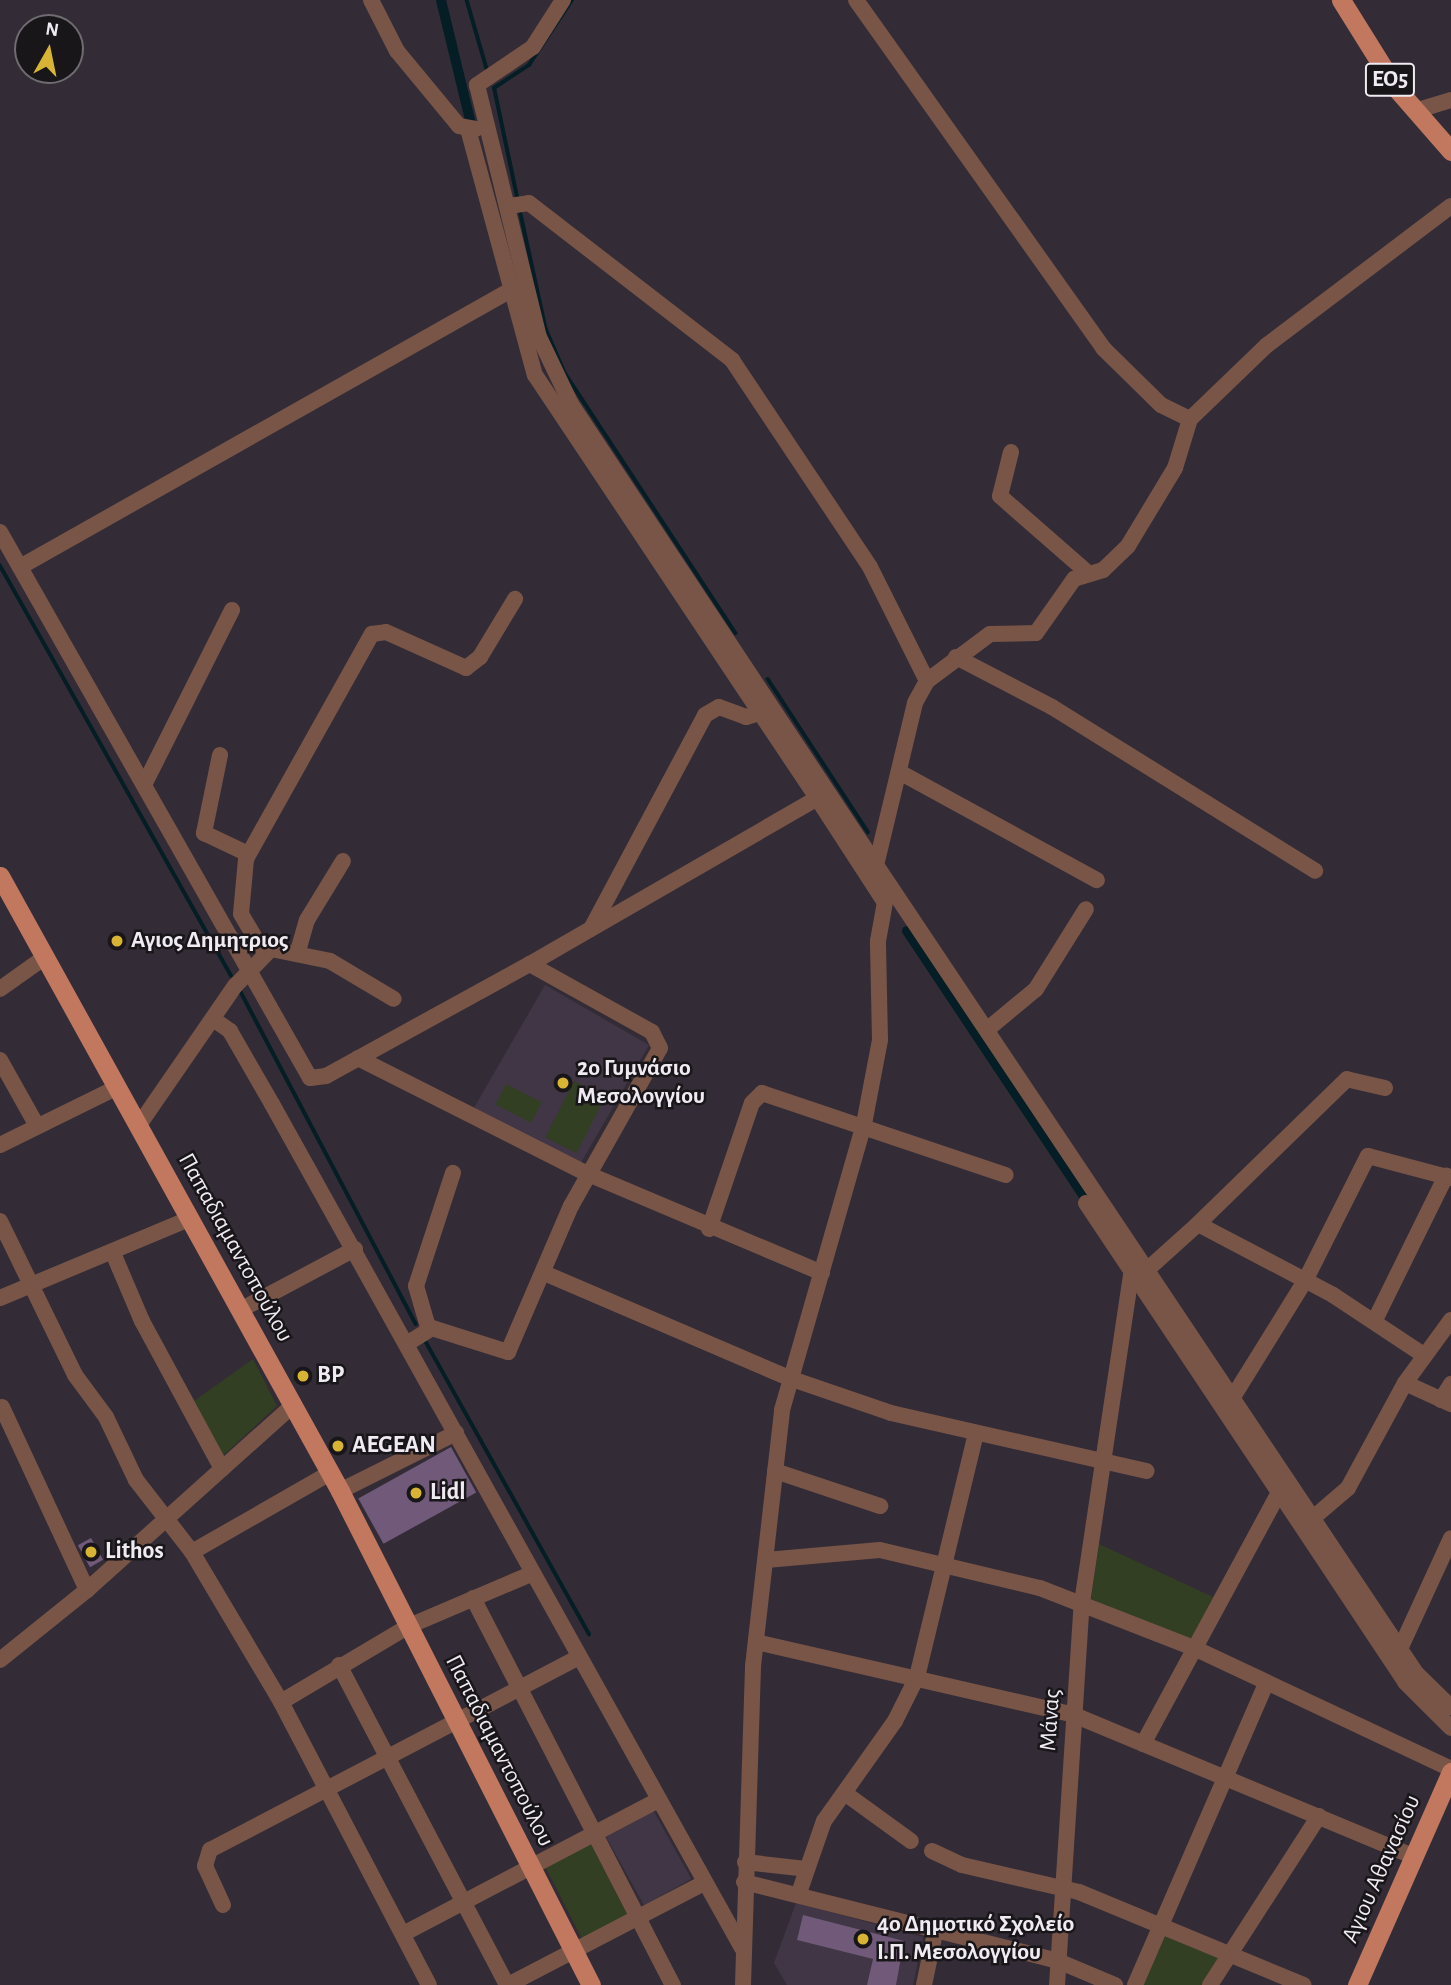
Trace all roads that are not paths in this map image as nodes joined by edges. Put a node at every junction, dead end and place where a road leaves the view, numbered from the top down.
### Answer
1 (371, 0) edge
2 (564, 0) edge
3 (856, 0) edge
4 (1340, 0) edge
5 (1451, 100) edge
6 (1415, 111) junction
7 (489, 127) junction
8 (468, 130) junction
9 (1451, 151) edge
10 (508, 206) junction
11 (1451, 206) edge
12 (509, 291) junction
13 (1190, 419) junction
14 (1010, 452) dead end
15 (0, 532) edge
16 (20, 567) junction
17 (1088, 573) junction
18 (515, 599) dead end
19 (232, 610) dead end
20 (956, 657) junction
21 (927, 681) junction
22 (760, 713) junction
23 (220, 755) dead end
24 (903, 774) junction
25 (144, 785) junction
26 (817, 798) junction
27 (248, 854) junction
28 (343, 861) dead end
29 (876, 865) junction
30 (1315, 872) dead end
31 (0, 876) edge
32 (1097, 880) dead end
33 (887, 893) junction
34 (1086, 909) dead end
35 (591, 928) junction
36 (298, 951) junction
37 (264, 953) junction
38 (45, 957) junction
39 (530, 964) junction
40 (248, 971) junction
41 (0, 989) edge
42 (394, 999) dead end
43 (213, 1019) junction
44 (989, 1028) junction
45 (358, 1058) junction
46 (0, 1060) edge
47 (118, 1087) junction
48 (1385, 1088) dead end
49 (864, 1124) junction
50 (139, 1125) junction
51 (37, 1126) junction
52 (0, 1145) edge
53 (453, 1174) dead end
54 (588, 1174) junction
55 (1006, 1175) dead end
56 (1448, 1177) edge
57 (1086, 1203) dead end
58 (191, 1218) junction
59 (1198, 1224) junction
60 (709, 1229) junction
61 (2, 1232) edge
62 (355, 1249) junction
63 (113, 1253) junction
64 (1140, 1269) junction
65 (544, 1273) junction
66 (822, 1273) junction
67 (1305, 1280) junction
68 (31, 1287) junction
69 (0, 1298) edge
70 (242, 1309) junction
71 (1376, 1320) junction
72 (1451, 1321) edge
73 (428, 1327) junction
74 (408, 1343) junction
75 (1426, 1356) junction
76 (789, 1378) junction
77 (1405, 1383) junction
78 (1451, 1384) edge
79 (1233, 1397) junction
80 (1446, 1402) edge
81 (294, 1404) junction
82 (2, 1407) dead end
83 (456, 1433) junction
84 (976, 1433) junction
85 (1101, 1460) junction
86 (222, 1469) junction
87 (775, 1471) junction
88 (1146, 1471) dead end
89 (330, 1473) junction
90 (340, 1491) junction
91 (1279, 1492) junction
92 (880, 1506) dead end
93 (170, 1518) junction
94 (1313, 1518) junction
95 (1451, 1538) edge
96 (192, 1552) junction
97 (766, 1560) junction
98 (942, 1564) junction
99 (531, 1574) junction
100 (87, 1590) junction
101 (473, 1598) junction
102 (1082, 1603) junction
103 (409, 1626) junction
104 (756, 1642) junction
105 (1194, 1648) junction
106 (1400, 1649) junction
107 (576, 1659) junction
108 (0, 1660) edge
109 (339, 1665) junction
110 (917, 1677) junction
111 (1266, 1684) junction
112 (519, 1688) junction
113 (281, 1702) junction
114 (1451, 1707) edge
115 (1074, 1715) junction
116 (455, 1719) junction
117 (1451, 1728) edge
118 (1143, 1744) junction
119 (387, 1757) junction
120 (1451, 1771) edge
121 (1228, 1779) junction
122 (325, 1787) junction
123 (846, 1794) junction
124 (656, 1801) junction
125 (1319, 1816) junction
126 (597, 1833) junction
127 (911, 1841) dead end
128 (932, 1851) dead end
129 (1415, 1857) junction
130 (745, 1862) junction
131 (531, 1866) junction
132 (806, 1869) junction
133 (744, 1882) junction
134 (702, 1884) junction
135 (1062, 1886) junction
136 (799, 1893) junction
137 (464, 1902) junction
138 (223, 1905) dead end
139 (639, 1918) junction
140 (936, 1928) junction
141 (1163, 1928) junction
142 (403, 1934) junction
143 (741, 1948) junction
144 (573, 1950) junction
145 (1229, 1955) junction
146 (1058, 1961) junction
147 (429, 1985) edge
148 (508, 1985) edge
149 (591, 1985) edge
150 (673, 1985) edge
151 (743, 1985) edge
152 (924, 1985) edge
153 (1057, 1985) edge
154 (1115, 1985) edge
155 (1135, 1985) edge
156 (1210, 1985) edge
157 (1304, 1985) edge
158 (1357, 1985) edge

1 - 8 street
2 - 7 street
3 - 13 street
4 - 6 main road, ΕΟ5
5 - 6 street
6 - 9 main road, ΕΟ5
7 - 8 street
7 - 10 street
8 - 12 street
10 - 21 street
10 - 29 street
11 - 13 street
12 - 16 street
12 - 22 street
13 - 17 street
14 - 17 street
15 - 16 street
16 - 25 street
17 - 20 street
18 - 27 street
19 - 25 street
20 - 21 street
20 - 30 street
21 - 24 street
22 - 26 street
22 - 35 street
23 - 27 street
24 - 29 street
24 - 32 street
25 - 40 street
26 - 33 street
26 - 35 street
27 - 37 street
28 - 36 street
29 - 33 street
31 - 38 main road, Παπαδιαμαντοπούλου
33 - 44 street
33 - 49 street
34 - 44 street
35 - 39 street
36 - 37 street
36 - 42 street
37 - 40 street
38 - 41 street
38 - 47 main road, Παπαδιαμαντοπούλου
39 - 45 street
39 - 54 street
40 - 43 street
40 - 45 street
43 - 50 street
43 - 62 street
44 - 64 street
45 - 54 street
46 - 51 street
47 - 50 main road, Παπαδιαμαντοπούλου
47 - 51 street
48 - 59 street
49 - 55 street
49 - 60 street
49 - 66 street
50 - 58 main road, Παπαδιαμαντοπούλου
51 - 52 street
53 - 73 street
54 - 60 street
54 - 65 street
56 - 67 street
56 - 71 street
57 - 64 street
58 - 63 street
58 - 70 main road, Παπαδιαμαντοπούλου
59 - 64 street
59 - 67 street
60 - 66 street
61 - 68 street
62 - 70 street
62 - 74 street
63 - 68 street
63 - 86 street
64 - 79 street
64 - 85 street, Μάνας
64 - 91 street
65 - 73 street
65 - 76 street
66 - 76 street
67 - 71 street
67 - 79 street
68 - 69 street
68 - 93 street
70 - 81 main road, Παπαδιαμαντοπούλου
71 - 75 street
72 - 75 street
73 - 74 street
74 - 83 street
75 - 77 street
76 - 84 street
76 - 87 street
77 - 80 street
77 - 94 street
78 - 80 street
79 - 94 street
81 - 86 street
81 - 89 main road, Παπαδιαμαντοπούλου
82 - 100 street
83 - 90 street
83 - 99 street
84 - 85 street
84 - 98 street
85 - 88 street
85 - 102 street, Μάνας
86 - 93 street
87 - 92 street
87 - 97 street
89 - 90 main road, Παπαδιαμαντοπούλου
89 - 96 street
90 - 103 main road, Παπαδιαμαντοπούλου
91 - 105 street
91 - 117 street
93 - 96 street
93 - 100 street
94 - 106 street
95 - 106 street
96 - 113 street
97 - 98 street
97 - 104 street
98 - 102 street
98 - 110 street
99 - 101 street
99 - 107 street
100 - 108 street
101 - 103 street
101 - 112 street
102 - 105 street
102 - 115 street, Μάνας
103 - 109 street
103 - 116 main road, Παπαδιαμαντοπούλου
104 - 110 street
104 - 130 street
105 - 111 street
105 - 118 street
106 - 114 street
107 - 112 street
107 - 124 street
109 - 113 street
109 - 119 street
110 - 115 street
110 - 123 street
111 - 120 street
111 - 121 street
112 - 116 street
112 - 126 street
113 - 122 street
115 - 118 street
115 - 135 street, Μάνας
116 - 119 street
116 - 131 main road, Παπαδιαμαντοπούλου
118 - 121 street
119 - 122 street
119 - 137 street
120 - 129 main road, Αγιου Αθανασίου
121 - 125 street
121 - 141 street
122 - 138 street
122 - 142 street
123 - 127 street
123 - 132 street
124 - 126 street
124 - 134 street
125 - 129 street
125 - 145 street
126 - 131 street
126 - 139 street
128 - 135 street
129 - 158 main road, Αγιου Αθανασίου
130 - 132 street
130 - 133 street
131 - 137 street
131 - 144 main road, Παπαδιαμαντοπούλου
132 - 136 street
133 - 136 street
133 - 143 street
134 - 139 street
134 - 143 street
135 - 141 street
135 - 146 street, Μάνας
136 - 140 street
137 - 142 street
137 - 148 street
139 - 144 street
139 - 150 street
140 - 146 street
140 - 152 street
141 - 145 street
141 - 155 street
142 - 147 street
143 - 151 street
144 - 148 street
144 - 149 main road, Παπαδιαμαντοπούλου
145 - 156 street
145 - 157 street
146 - 153 street, Μάνας
146 - 154 street

